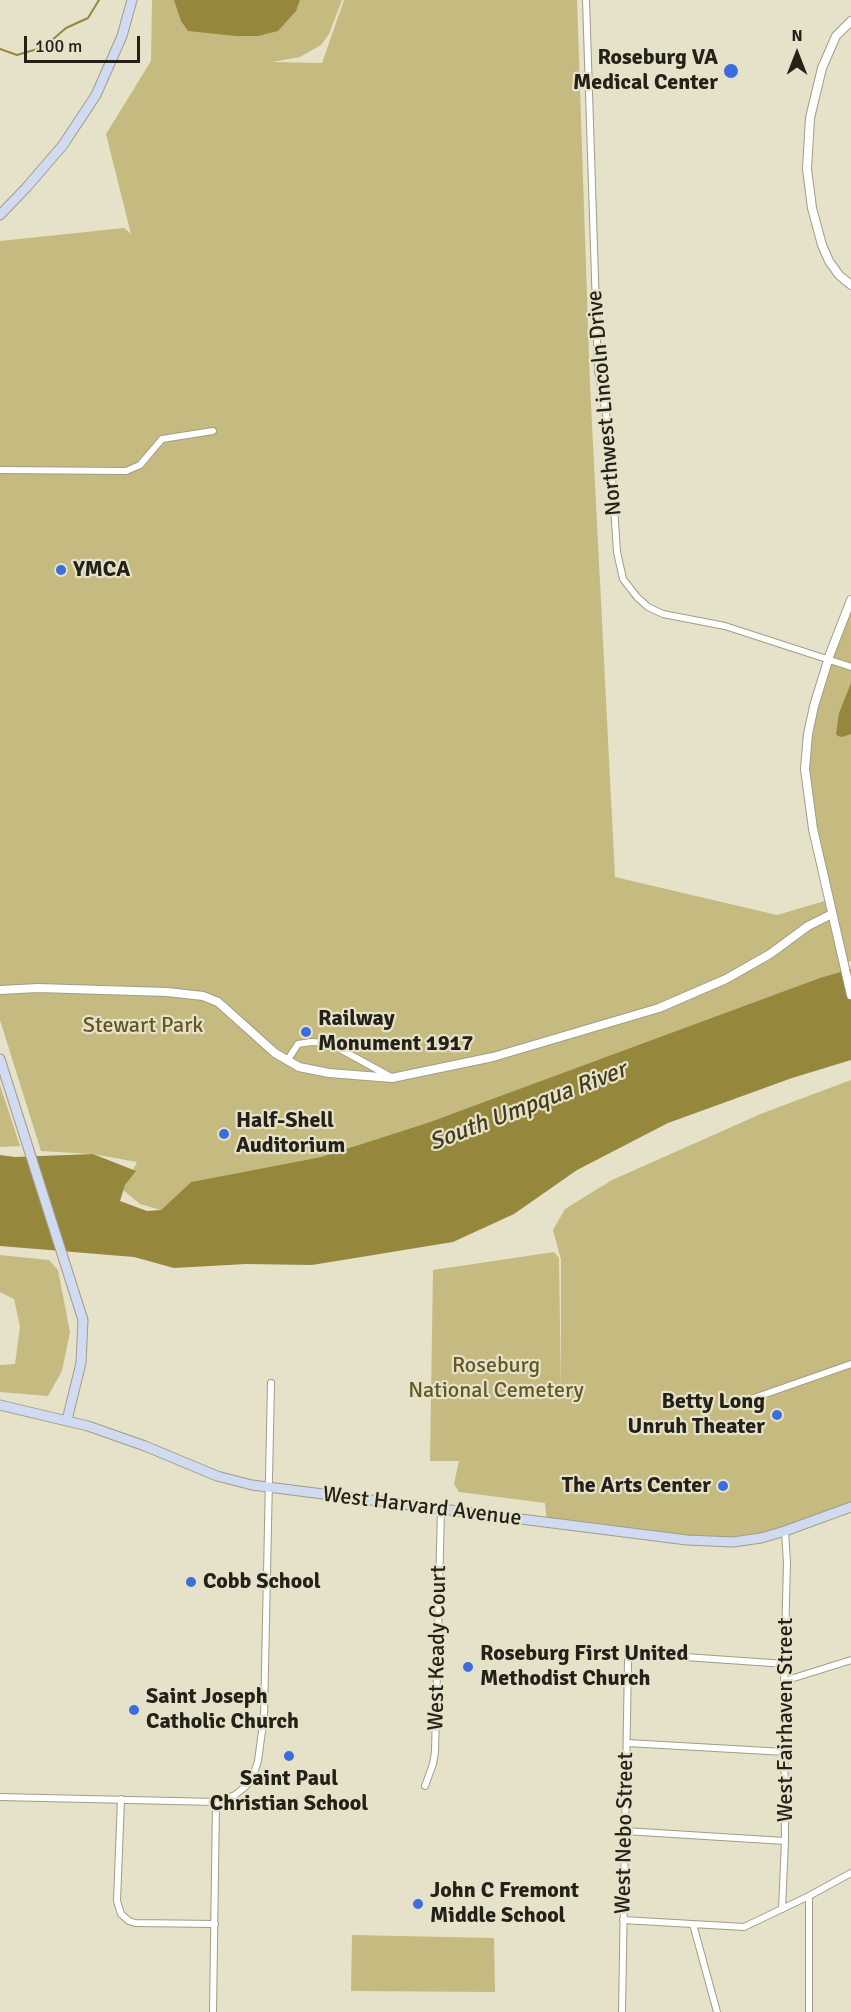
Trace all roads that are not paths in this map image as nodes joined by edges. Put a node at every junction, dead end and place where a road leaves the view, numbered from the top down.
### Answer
1 (132, 0) edge
2 (586, 0) edge
3 (851, 21) edge
4 (0, 214) edge
5 (851, 285) edge
6 (213, 430) dead end
7 (0, 470) edge
8 (851, 600) edge
9 (828, 659) junction
10 (851, 667) edge
11 (832, 914) junction
12 (0, 990) edge
13 (851, 996) edge
14 (0, 1059) edge
15 (287, 1061) junction
16 (392, 1078) junction
17 (851, 1364) edge
18 (271, 1383) dead end
19 (751, 1399) dead end
20 (0, 1406) edge
21 (67, 1420) junction
22 (269, 1488) junction
23 (851, 1507) edge
24 (441, 1509) junction
25 (785, 1531) junction
26 (851, 1660) edge
27 (786, 1664) junction
28 (784, 1682) junction
29 (627, 1743) junction
30 (785, 1752) junction
31 (425, 1786) dead end
32 (0, 1797) edge
33 (121, 1799) junction
34 (216, 1802) junction
35 (625, 1831) junction
36 (785, 1842) junction
37 (851, 1873) edge
38 (809, 1896) junction
39 (782, 1909) junction
40 (623, 1920) junction
41 (215, 1924) junction
42 (693, 1924) junction
43 (213, 2012) edge
44 (622, 2012) edge
45 (717, 2012) edge
46 (809, 2012) edge

1 - 4 main road
2 - 9 street, Northwest Lincoln Drive
3 - 5 street
6 - 7 street
8 - 9 street
9 - 10 street, Northwest Lincoln Drive
9 - 11 street
11 - 13 street
11 - 16 street
12 - 15 street
14 - 21 main road
15 - 16 street
15 - 16 street
17 - 19 street
18 - 22 street
20 - 21 main road, West Harvard Avenue
21 - 22 main road, West Harvard Avenue
22 - 24 main road, West Harvard Avenue
22 - 34 street
23 - 25 main road, West Harvard Avenue
24 - 25 main road, West Harvard Avenue
24 - 31 street, West Keady Court
25 - 27 street, West Fairhaven Street
26 - 28 street
27 - 28 street, West Fairhaven Street
27 - 29 street, West Nebo Street
28 - 30 street, West Fairhaven Street
29 - 30 street
29 - 35 street, West Nebo Street
30 - 36 street, West Fairhaven Street
32 - 33 street
33 - 34 street
33 - 41 street
34 - 41 street
35 - 36 street
35 - 40 street, West Nebo Street
36 - 39 street, West Fairhaven Street
37 - 38 street
38 - 39 street
38 - 46 street
39 - 42 street
40 - 42 street
40 - 44 street, West Nebo Street
41 - 43 street
42 - 45 street

